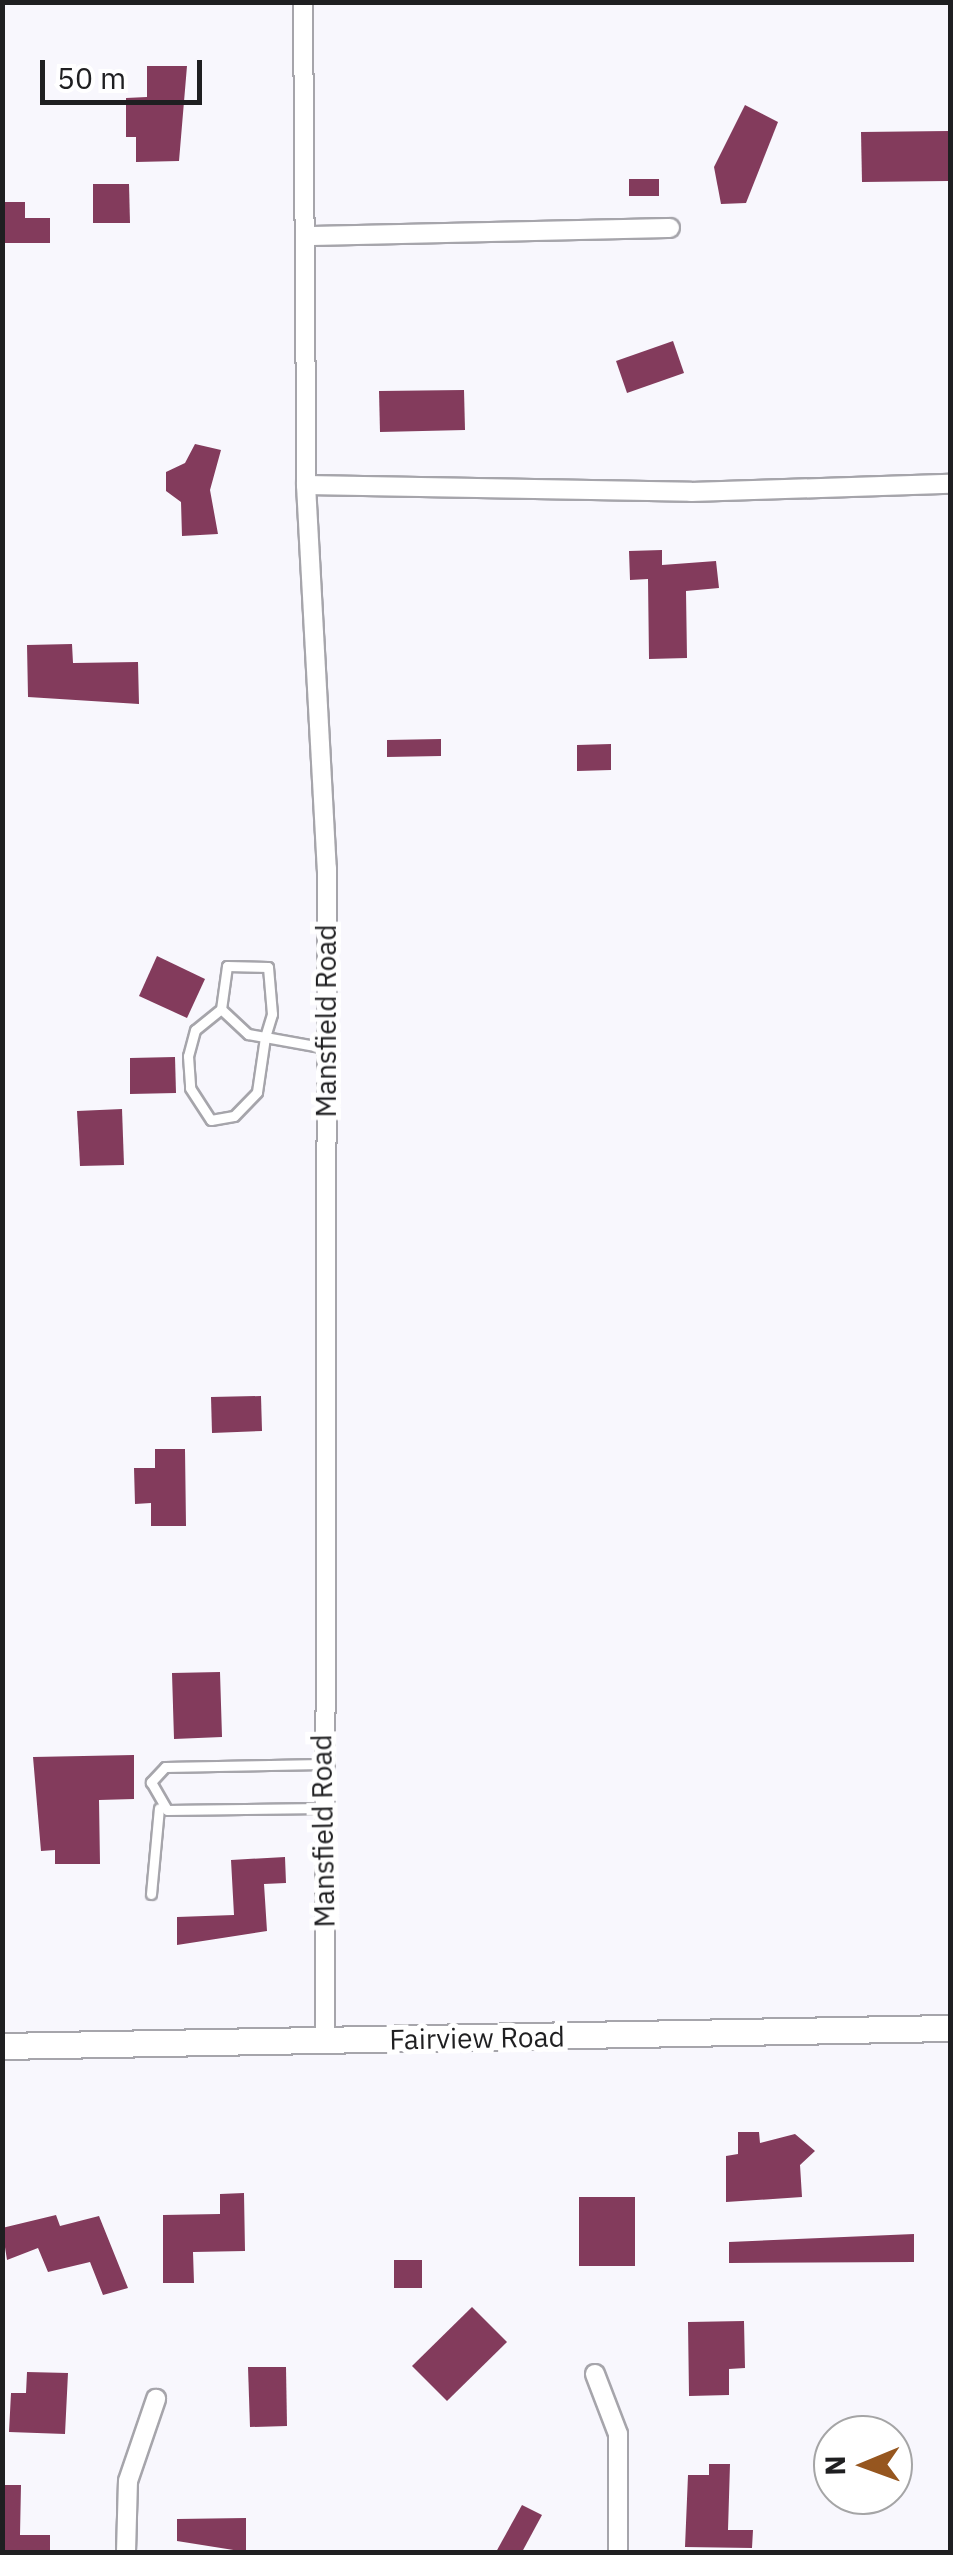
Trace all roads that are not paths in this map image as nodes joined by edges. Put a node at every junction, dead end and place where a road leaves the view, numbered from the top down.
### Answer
1 (304, 2) edge
2 (670, 228) dead end
3 (310, 236) junction
4 (306, 484) junction
5 (950, 484) edge
6 (220, 1009) junction
7 (265, 1037) junction
8 (326, 1048) junction
9 (322, 1764) junction
10 (159, 1808) junction
11 (323, 1808) junction
12 (151, 1894) dead end
13 (950, 2028) edge
14 (326, 2041) junction
15 (2, 2046) edge
16 (595, 2374) dead end
17 (156, 2399) dead end
18 (126, 2552) edge
19 (618, 2552) edge

1 - 3 street, Mansfield Road
2 - 3 street
3 - 4 street, Mansfield Road
4 - 5 street
4 - 8 street, Mansfield Road
6 - 7 lane
6 - 7 lane
6 - 7 lane
7 - 8 lane
8 - 9 street, Mansfield Road
9 - 10 lane
9 - 11 street, Mansfield Road
10 - 11 lane
10 - 12 lane
11 - 14 street, Mansfield Road
13 - 14 main road, Fairview Road
14 - 15 main road, Fairview Road
16 - 19 street
17 - 18 street

